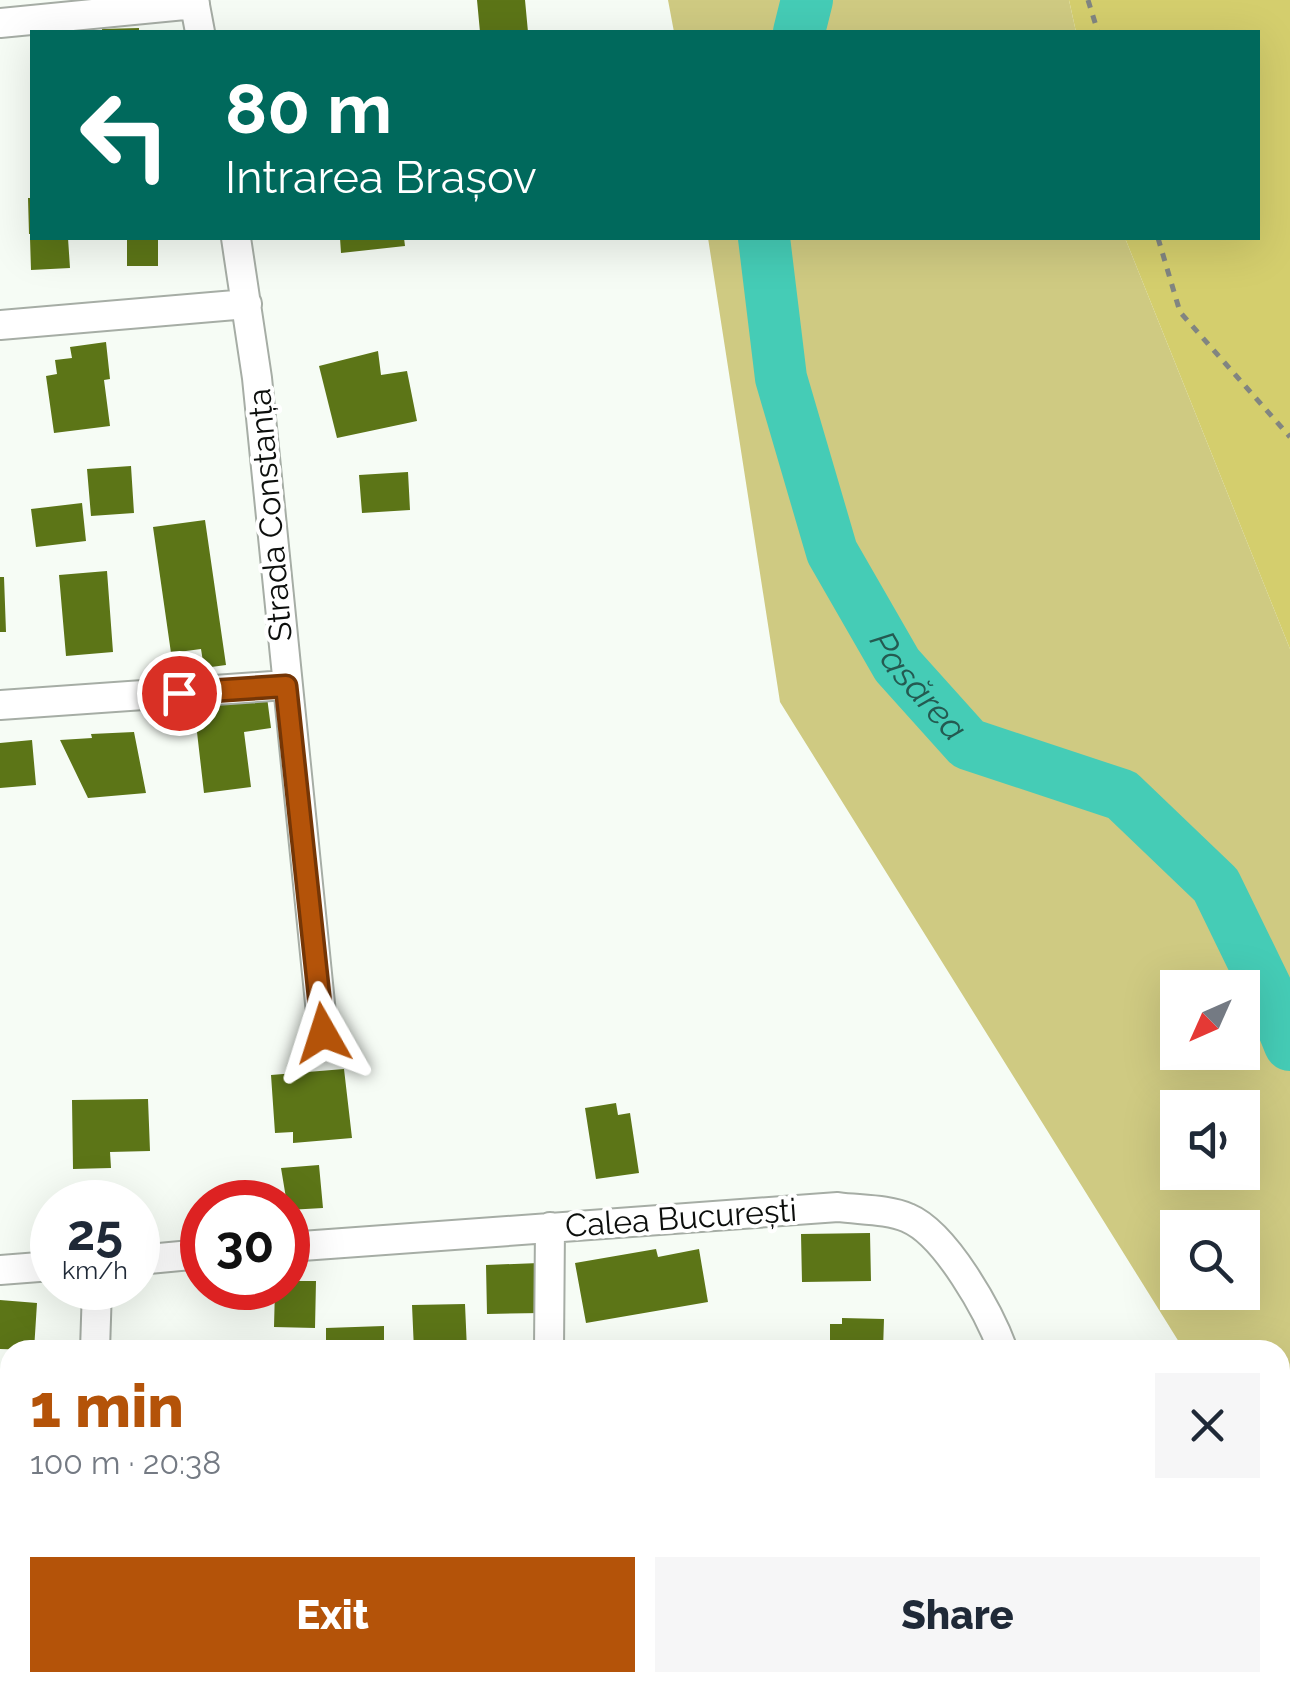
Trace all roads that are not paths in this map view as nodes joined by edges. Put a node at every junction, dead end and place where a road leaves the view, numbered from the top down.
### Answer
1 (195, 2) edge
2 (0, 23) edge
3 (200, 30) edge
4 (236, 240) edge
5 (248, 304) junction
6 (0, 326) edge
7 (286, 686) junction
8 (0, 705) edge
9 (323, 1033) dead end
10 (550, 1227) junction
11 (310, 1246) edge
12 (30, 1268) edge
13 (0, 1270) edge
14 (97, 1310) edge
15 (95, 1340) edge
16 (549, 1340) edge
17 (999, 1340) edge

1 - 2 street
1 - 3 street
4 - 5 street, Strada Constanța
5 - 6 street
5 - 7 street, Strada Constanța
7 - 8 street
7 - 9 street, Strada Constanța
10 - 11 street, Calea București
10 - 16 street
10 - 17 street, Calea București
12 - 13 street
14 - 15 street

